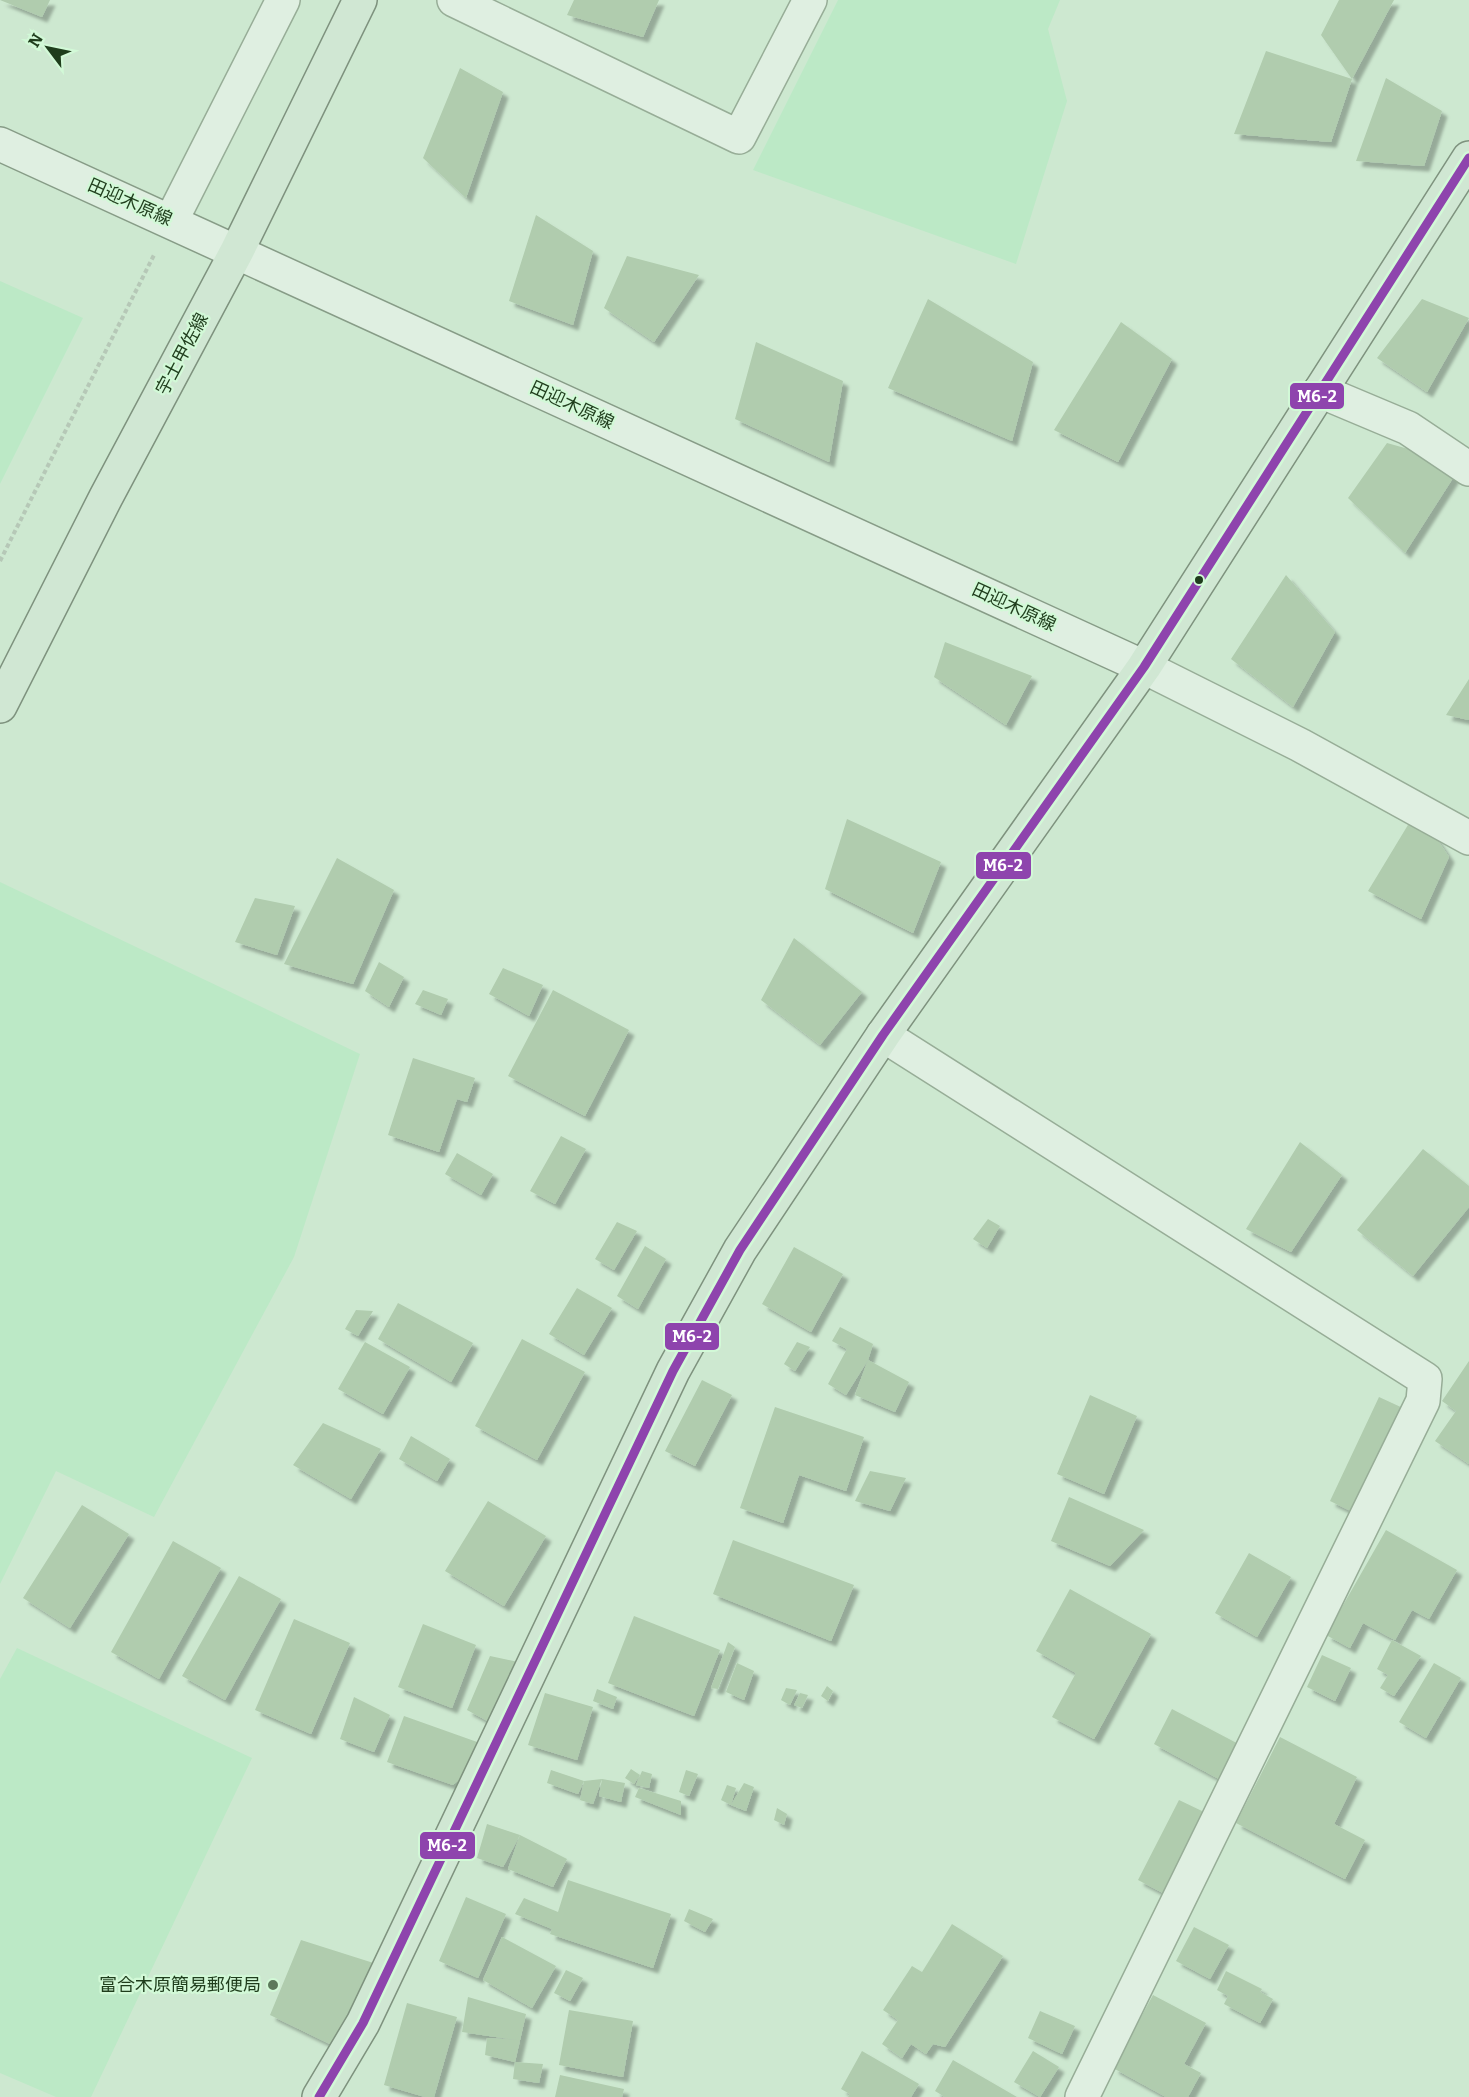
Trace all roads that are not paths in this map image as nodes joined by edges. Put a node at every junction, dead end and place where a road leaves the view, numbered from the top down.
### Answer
1 (283, 0) edge
2 (360, 0) edge
3 (454, 0) edge
4 (810, 0) edge
5 (0, 144) edge
6 (1469, 158) edge
7 (171, 220) junction
8 (237, 251) junction
9 (1320, 391) junction
10 (1469, 469) edge
11 (1144, 667) junction
12 (0, 706) edge
13 (1469, 838) edge
14 (883, 1035) junction
15 (319, 2097) edge
16 (1082, 2097) edge

1 - 7 street
2 - 8 main road, 宇土甲佐線
3 - 4 street
5 - 7 street, 田迎木原線
6 - 9 main road
7 - 8 street, 田迎木原線
8 - 11 street, 田迎木原線
8 - 12 main road, 宇土甲佐線
9 - 10 street
9 - 11 main road
11 - 13 street, 田迎木原線
11 - 14 main road
14 - 15 main road
14 - 16 street

